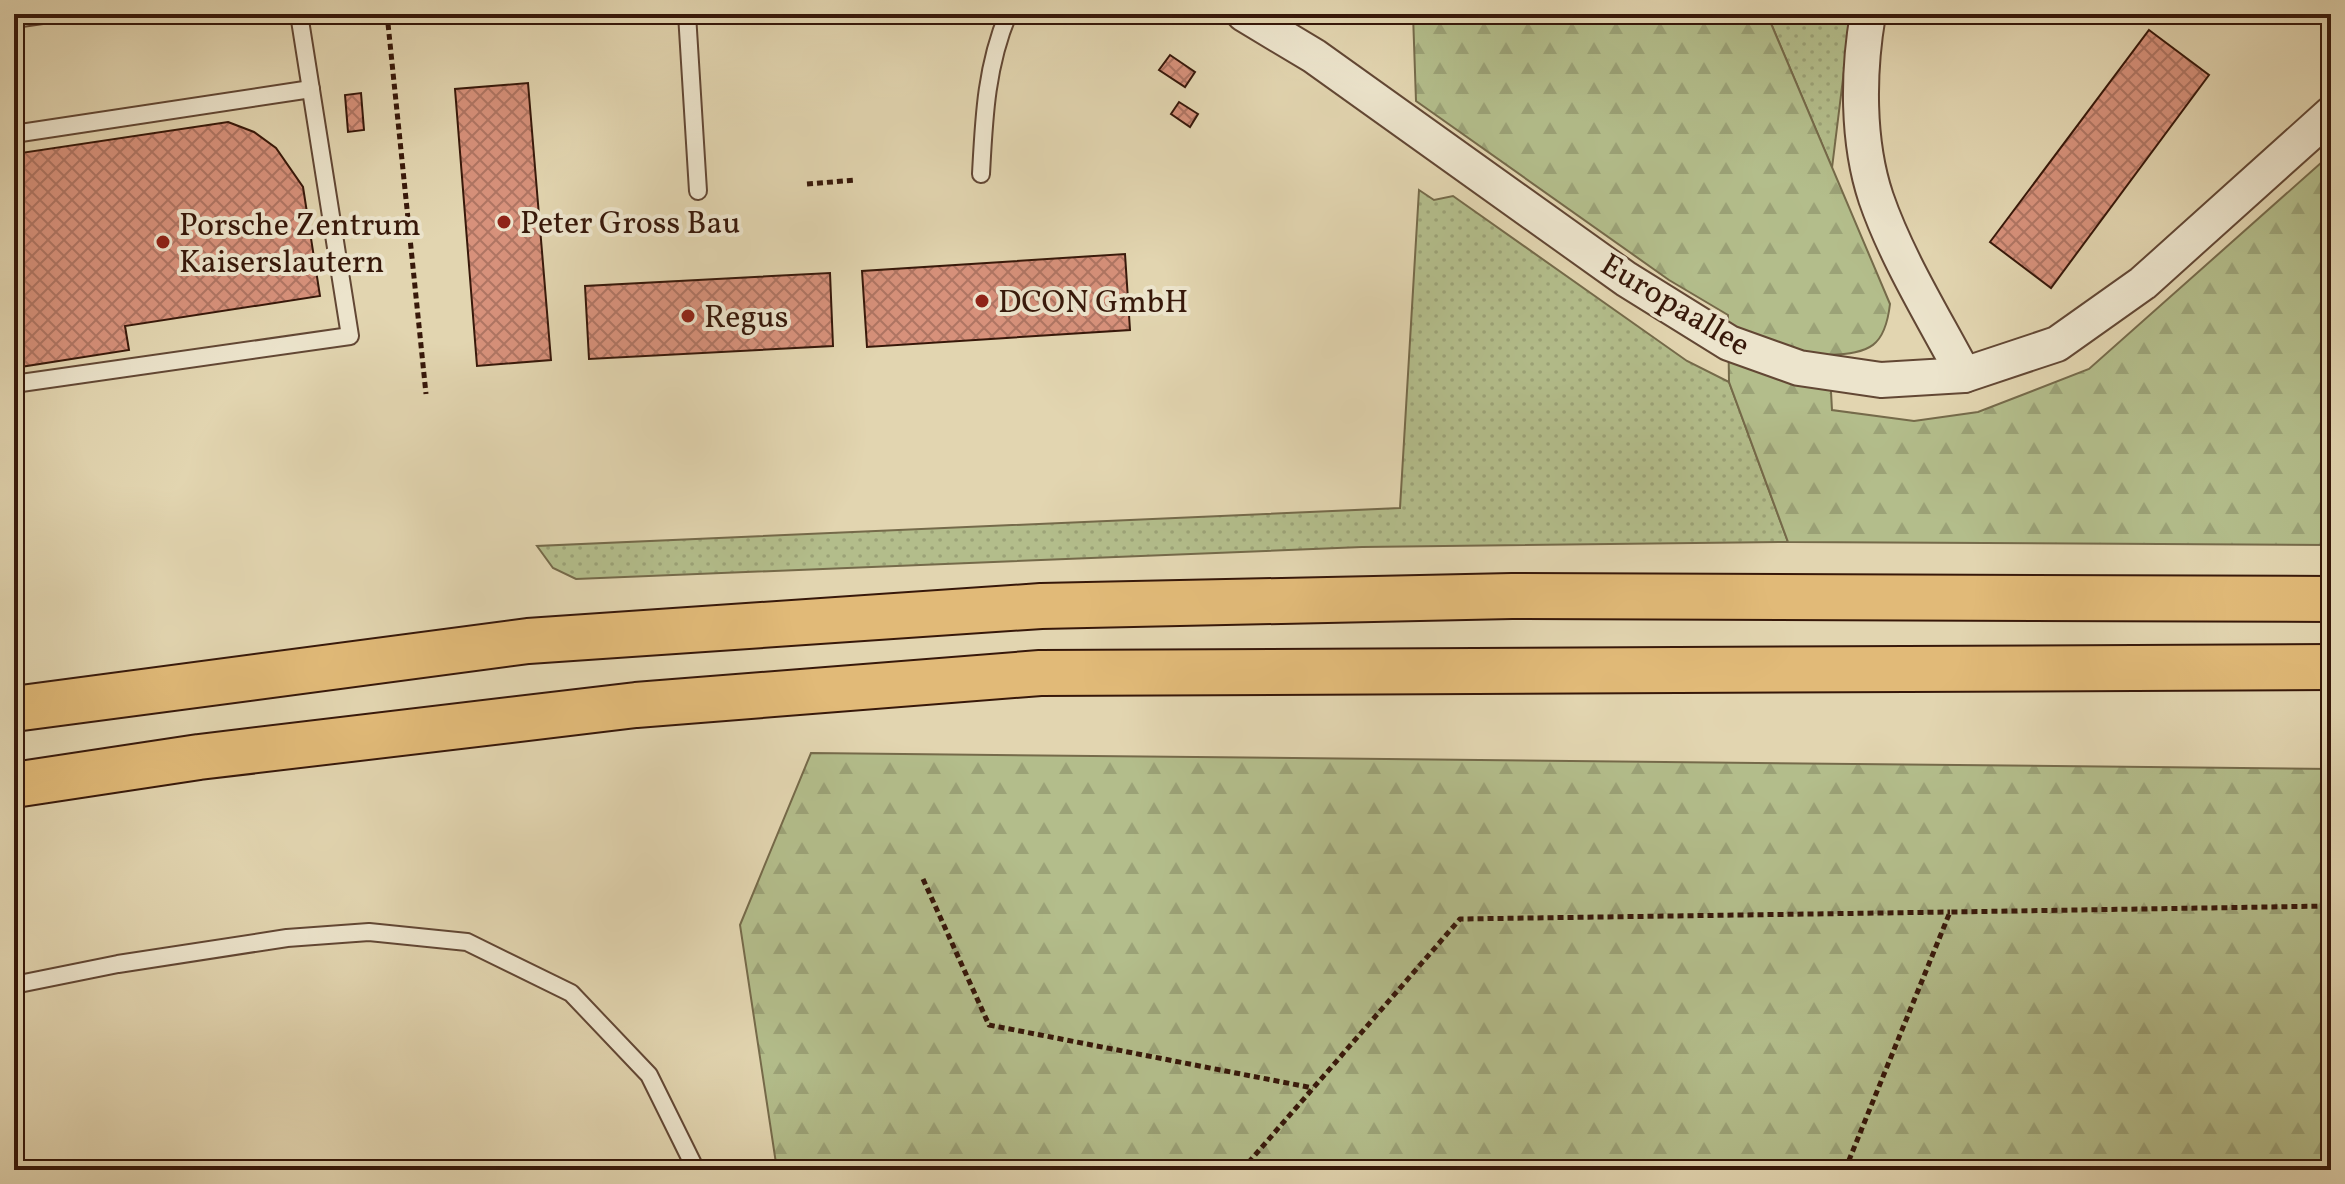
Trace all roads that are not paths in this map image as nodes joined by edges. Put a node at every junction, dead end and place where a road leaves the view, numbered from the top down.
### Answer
1 (49, 14) edge
2 (299, 14) edge
3 (687, 14) edge
4 (1008, 14) edge
5 (1244, 14) edge
6 (1868, 14) edge
7 (14, 19) edge
8 (311, 89) junction
9 (2331, 114) edge
10 (14, 134) edge
11 (981, 174) dead end
12 (698, 191) dead end
13 (1964, 375) junction
14 (14, 384) edge
15 (2331, 599) edge
16 (2331, 667) edge
17 (14, 709) edge
18 (14, 785) edge
19 (14, 985) edge
20 (696, 1170) edge

1 - 7 lane
2 - 8 lane
3 - 12 lane
4 - 11 lane
5 - 13 street, Europaallee
6 - 13 street
8 - 10 lane
8 - 14 lane
9 - 13 street, Europaallee
15 - 17 highway
16 - 18 highway
19 - 20 lane

